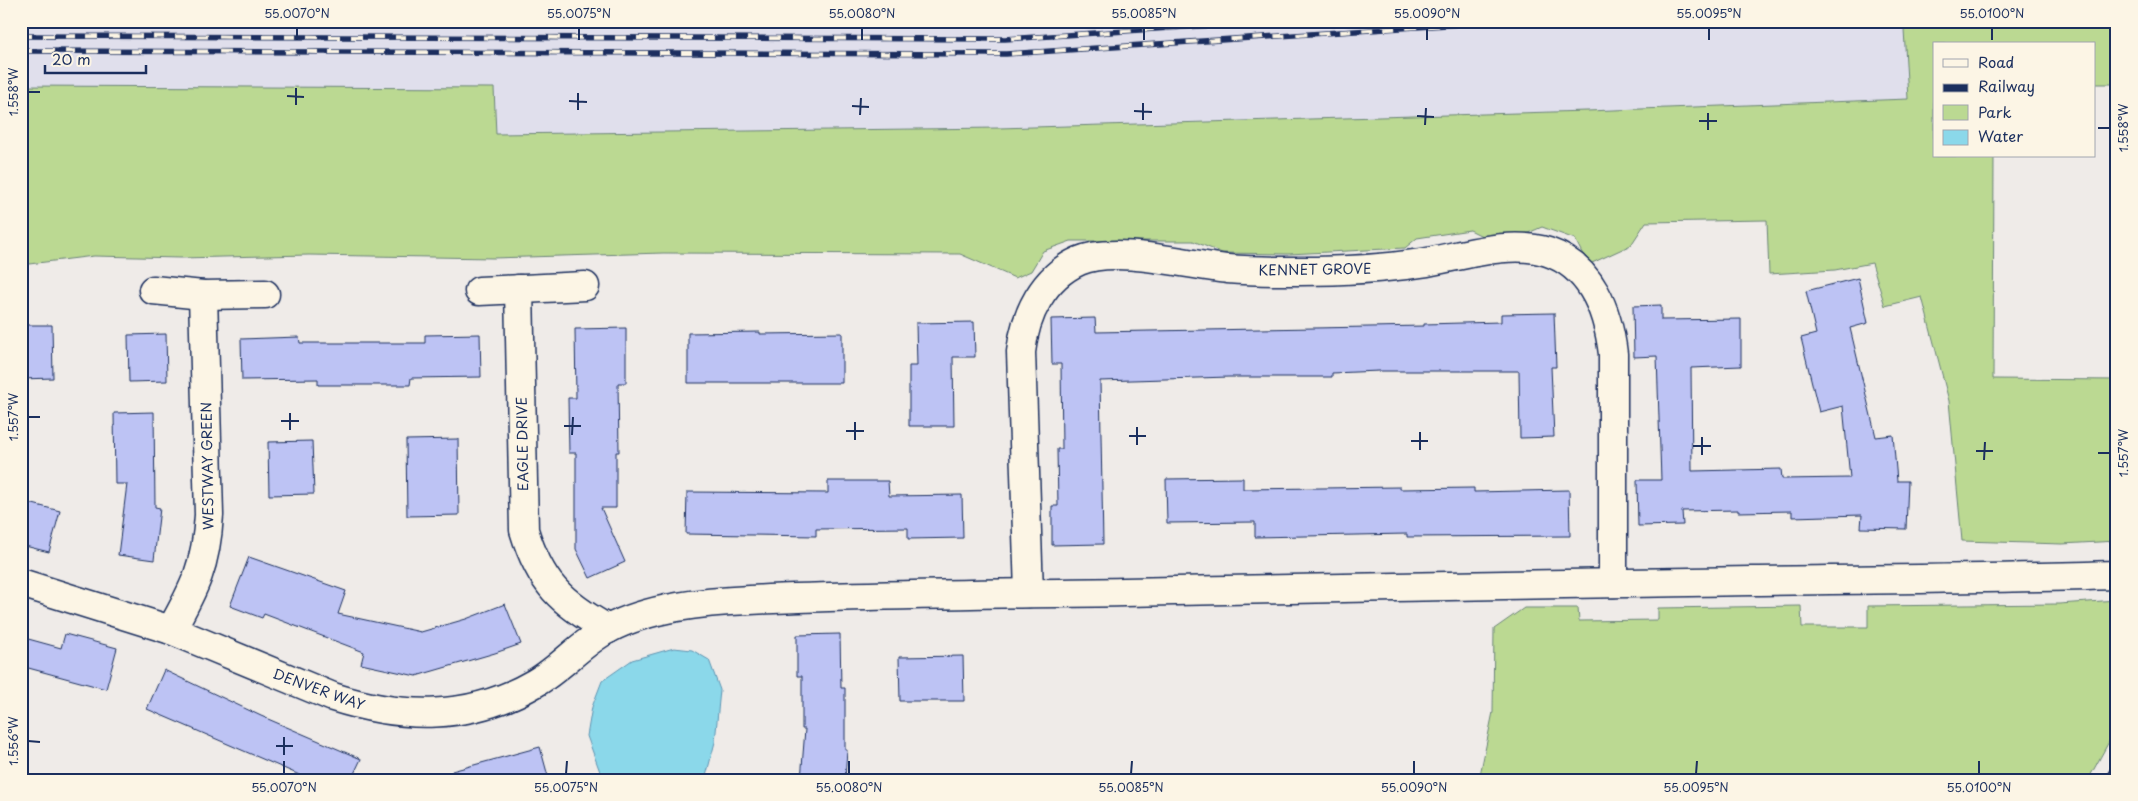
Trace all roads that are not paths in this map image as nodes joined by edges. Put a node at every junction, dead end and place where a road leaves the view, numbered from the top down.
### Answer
1 (585, 286) dead end
2 (520, 289) junction
3 (153, 290) dead end
4 (479, 292) dead end
5 (264, 294) dead end
6 (204, 295) junction
7 (2117, 575) edge
8 (21, 583) edge
9 (1613, 583) junction
10 (1029, 593) junction
11 (171, 630) junction
12 (608, 630) junction

1 - 2 street
2 - 4 street
2 - 12 street, EAGLE DRIVE
3 - 6 street
5 - 6 street
6 - 11 street, WESTWAY GREEN
7 - 9 street, DENVER WAY
8 - 11 street, DENVER WAY
9 - 10 street, DENVER WAY
9 - 10 street, KENNET GROVE
10 - 12 street, DENVER WAY
11 - 12 street, DENVER WAY

